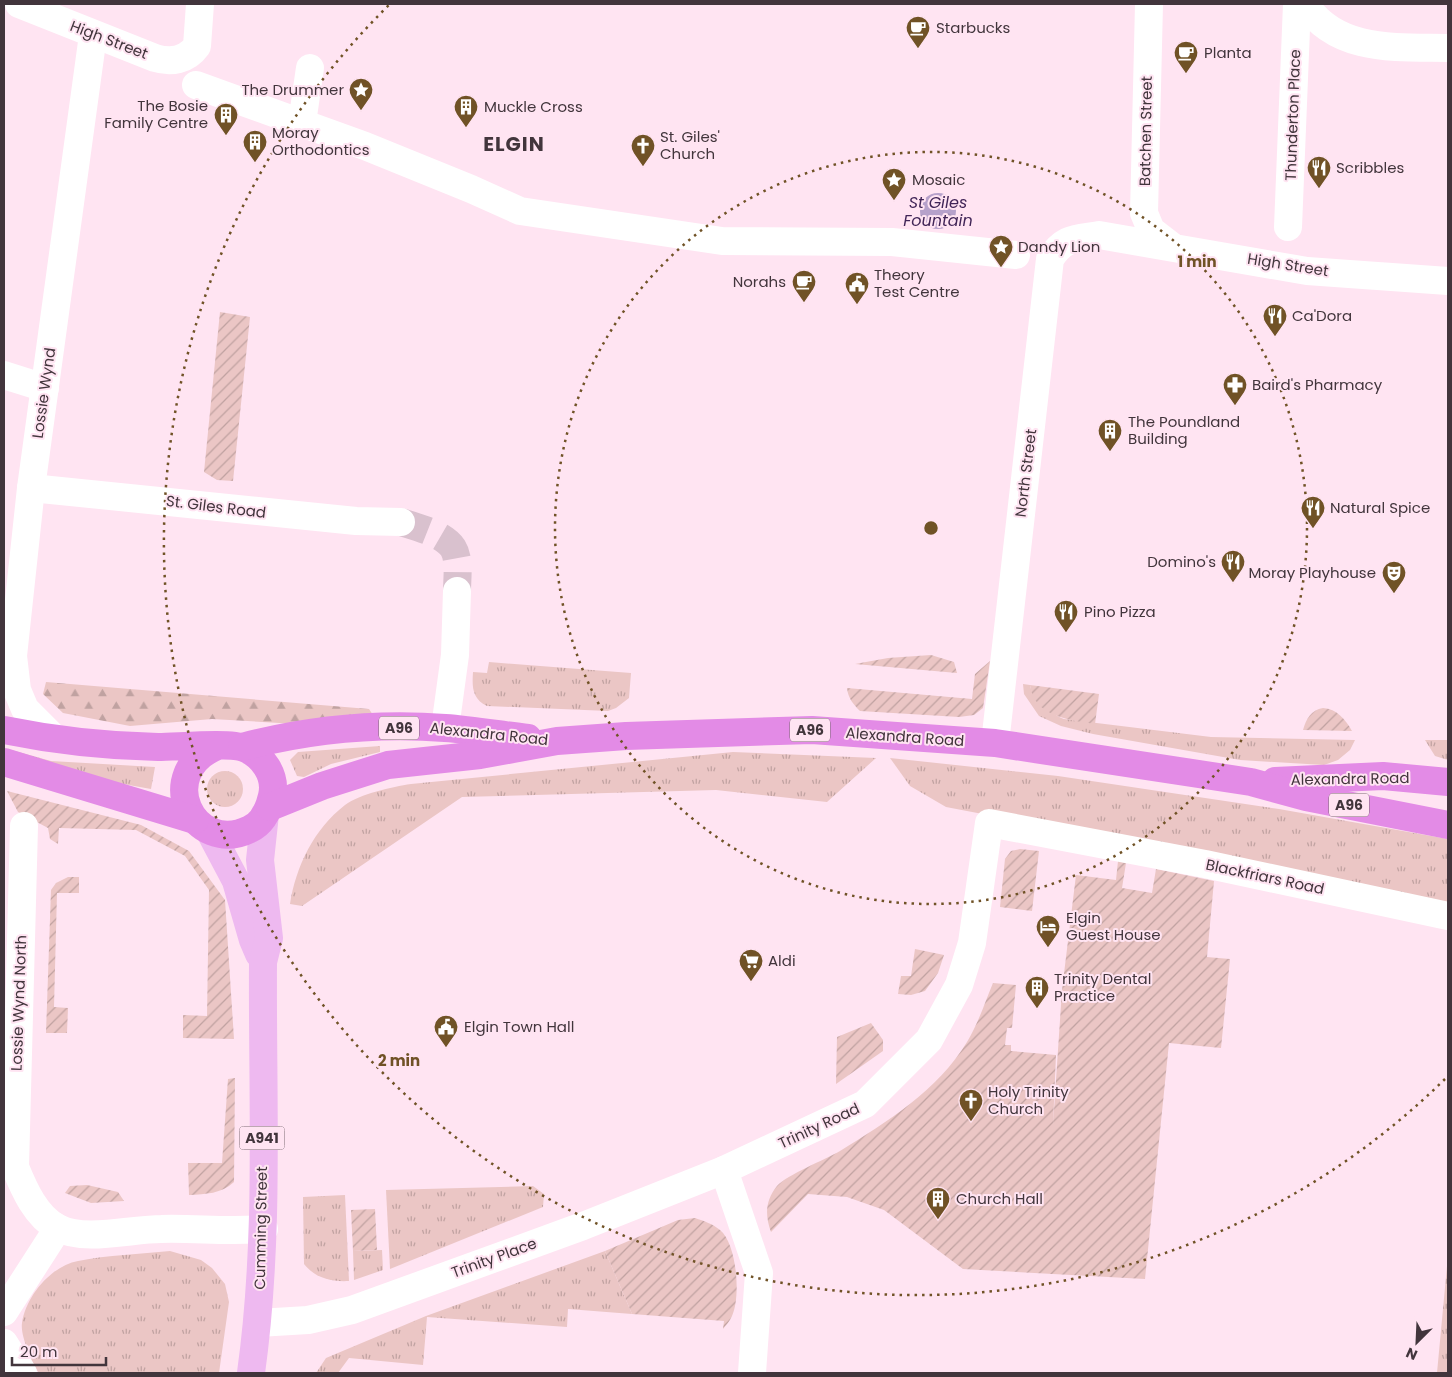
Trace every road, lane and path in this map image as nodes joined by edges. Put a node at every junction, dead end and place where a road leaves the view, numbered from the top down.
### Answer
1 (19, 4) edge
2 (200, 4) edge
3 (1149, 4) edge
4 (1297, 4) edge
5 (1305, 4) edge
6 (93, 35) junction
7 (1448, 48) edge
8 (310, 68) dead end
9 (196, 85) dead end
10 (302, 123) junction
11 (1288, 227) dead end
12 (1099, 235) joint
13 (1173, 247) junction
14 (1016, 256) dead end
15 (1448, 281) edge
16 (4, 375) edge
17 (45, 388) junction
18 (31, 488) junction
19 (401, 522) tunnel mouth
20 (457, 591) tunnel mouth
21 (445, 728) junction
22 (4, 730) edge
23 (54, 738) junction
24 (557, 742) junction
25 (995, 743) junction
26 (229, 747) junction
27 (4, 762) edge
28 (1251, 782) junction
29 (1448, 782) edge
30 (268, 810) junction
31 (202, 825) junction
32 (1448, 825) edge
33 (24, 826) dead end
34 (1082, 839) joint
35 (1448, 916) edge
36 (263, 962) junction
37 (724, 1170) junction
38 (58, 1228) junction
39 (264, 1229) junction
40 (4, 1312) edge
41 (258, 1322) junction
42 (4, 1343) edge
43 (23, 1373) edge
44 (251, 1373) edge
45 (752, 1373) edge

1 - 6 street, High Street
2 - 6 street, High Street
3 - 13 street, Batchen Street
4 - 11 street, Thunderton Place
5 - 7 street
6 - 17 street, Lossie Wynd
8 - 10 street
9 - 10 street
10 - 14 street
12 - 13 street, High Street
12 - 25 street, North Street
13 - 15 street, High Street
16 - 17 street
17 - 18 street, Lossie Wynd
18 - 19 street, St. Giles Road
18 - 23 street, Lossie Wynd
20 - 21 street
21 - 24 highway, Alexandra Road / A96
21 - 26 highway, Alexandra Road / A96
22 - 23 highway, A96
23 - 26 highway, A96
24 - 25 highway, Alexandra Road / A96
24 - 30 highway, Alexandra Road / A96
25 - 28 highway, Alexandra Road / A96
26 - 30 highway
26 - 31 highway, A96
27 - 31 highway, A96
28 - 29 highway, Alexandra Road / A96
28 - 32 highway, Alexandra Road / A96
30 - 31 highway, A96
30 - 36 main road, Cumming Street / A941
31 - 36 main road, Cumming Street / A941
33 - 38 street, Lossie Wynd North
34 - 35 street, Blackfriars Road
34 - 37 street, Trinity Road
36 - 39 main road, Cumming Street / A941
37 - 41 street, Trinity Place
37 - 45 street
38 - 39 street, Lossie Wynd North
38 - 40 street
39 - 41 main road, Cumming Street / A941
41 - 44 main road, Cumming Street / A941
42 - 43 street

